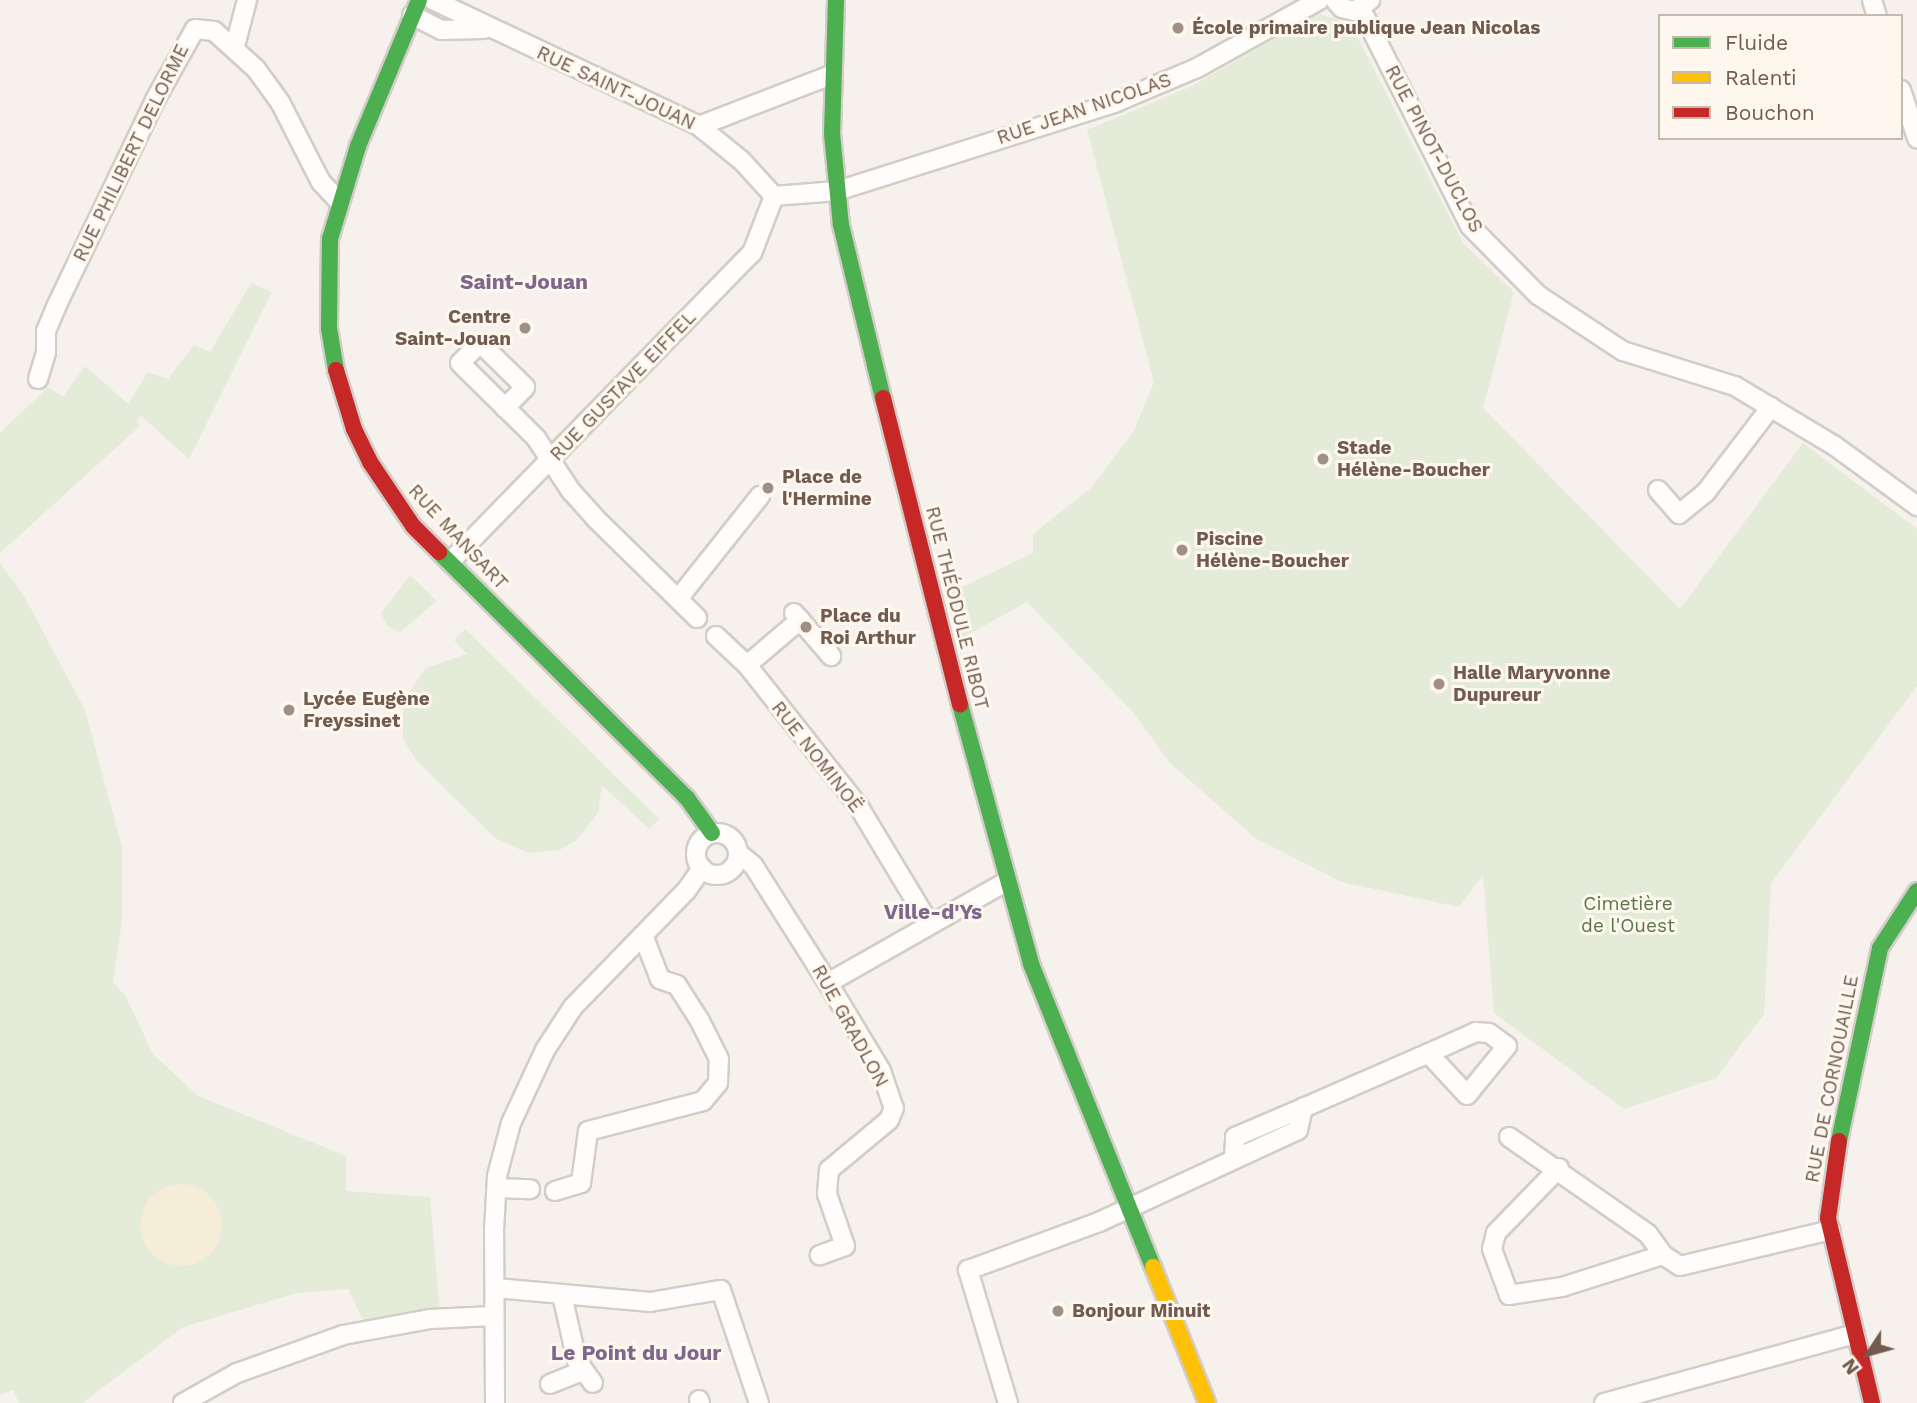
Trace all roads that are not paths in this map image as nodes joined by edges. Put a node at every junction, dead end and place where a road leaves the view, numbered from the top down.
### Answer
1 (247, 0) edge
2 (433, 0) edge
3 (836, 0) edge
4 (1319, 0) edge
5 (1335, 0) edge
6 (1366, 4) edge
7 (415, 8) edge
8 (498, 32) junction
9 (235, 46) junction
10 (831, 75) junction
11 (1903, 96) edge
12 (699, 126) junction
13 (1917, 138) edge
14 (837, 191) junction
15 (774, 196) junction
16 (338, 200) junction
17 (38, 379) dead end
18 (1771, 407) junction
19 (505, 408) dead end
20 (551, 459) junction
21 (1658, 490) dead end
22 (760, 496) dead end
23 (1914, 497) edge
24 (450, 562) junction
25 (678, 599) junction
26 (697, 618) dead end
27 (716, 636) dead end
28 (831, 656) dead end
29 (747, 665) junction
30 (712, 833) junction
31 (738, 853) junction
32 (702, 868) junction
33 (1006, 882) junction
34 (1917, 891) edge
35 (1907, 911) junction
36 (929, 923) junction
37 (643, 935) junction
38 (828, 983) junction
39 (1428, 1053) dead end
40 (1509, 1137) dead end
41 (1559, 1168) junction
42 (497, 1188) junction
43 (530, 1189) dead end
44 (555, 1191) dead end
45 (1127, 1208) junction
46 (1831, 1230) junction
47 (820, 1255) dead end
48 (1663, 1255) junction
49 (1837, 1262) junction
50 (496, 1288) junction
51 (562, 1295) junction
52 (493, 1316) junction
53 (1855, 1334) junction
54 (550, 1384) dead end
55 (183, 1403) edge
56 (495, 1403) edge
57 (759, 1403) edge
58 (1008, 1403) edge
59 (1207, 1403) edge
60 (1604, 1403) edge
61 (1872, 1403) edge

1 - 9 street
2 - 8 street, RUE SAINT-JOUAN
3 - 10 street, RUE THÉODULE RIBOT
4 - 14 street, RUE JEAN NICOLAS
5 - 6 street
6 - 18 street, RUE PINOT-DUCLOS
7 - 8 street, RUE SAINT-JOUAN
7 - 16 street, RUE MANSART
8 - 12 street, RUE SAINT-JOUAN
9 - 16 street, RUE PHILIBERT DELORME
9 - 17 street, RUE PHILIBERT DELORME
10 - 12 street
10 - 14 street, RUE THÉODULE RIBOT
11 - 13 street
12 - 15 street, RUE SAINT-JOUAN
14 - 15 street
14 - 33 street, RUE THÉODULE RIBOT
15 - 20 street, RUE GUSTAVE EIFFEL
16 - 24 street, RUE MANSART
18 - 21 street
18 - 23 street, RUE PINOT-DUCLOS
19 - 20 street
20 - 24 street, RUE GUSTAVE EIFFEL
20 - 25 street
22 - 25 street
24 - 30 street, RUE MANSART
25 - 26 street
27 - 29 street, RUE NOMINOË
28 - 29 street
29 - 36 street, RUE NOMINOË
30 - 31 street
30 - 32 street
31 - 32 street
31 - 38 street, RUE GRADLON
32 - 37 street
33 - 36 street
33 - 45 street, RUE THÉODULE RIBOT
34 - 35 street, RUE DE CORNOUAILLE
35 - 46 street, RUE DE CORNOUAILLE
35 - 49 street, RUE DE CORNOUAILLE
36 - 38 street
37 - 42 street
37 - 44 street
38 - 47 street, RUE GRADLON
39 - 45 street
40 - 41 street
41 - 48 street
41 - 48 street
42 - 43 street
42 - 50 street
45 - 58 street
45 - 59 street, RUE THÉODULE RIBOT
46 - 48 street
46 - 49 street, RUE DE CORNOUAILLE
49 - 53 street, RUE DE CORNOUAILLE
50 - 51 street
50 - 52 street
51 - 54 street
51 - 57 street
52 - 55 street
52 - 56 street
53 - 60 street
53 - 61 street, RUE DE CORNOUAILLE

